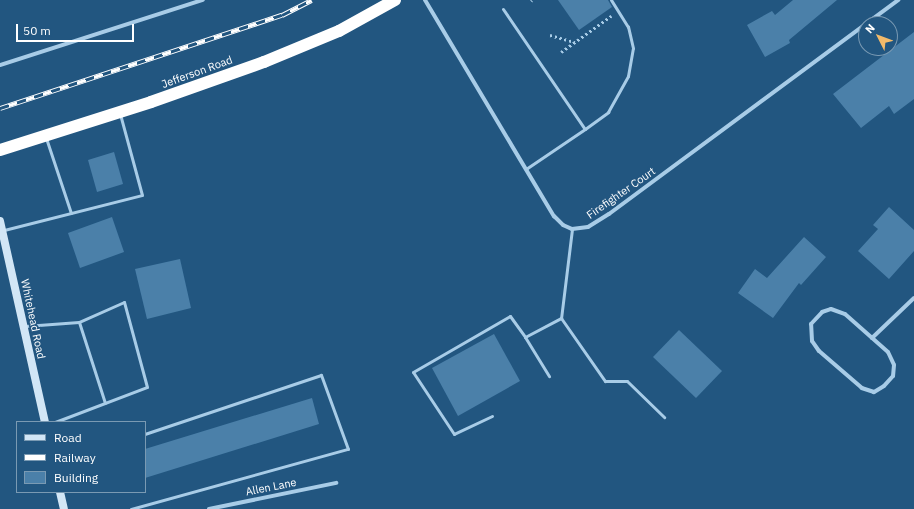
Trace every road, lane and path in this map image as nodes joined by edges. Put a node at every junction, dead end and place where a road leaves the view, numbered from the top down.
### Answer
1 (203, 0) edge
2 (395, 0) edge
3 (425, 0) edge
4 (611, 0) edge
5 (898, 0) edge
6 (503, 9) dead end
7 (618, 11) junction
8 (550, 35) dead end
9 (576, 42) junction
10 (561, 52) dead end
11 (0, 65) edge
12 (119, 112) junction
13 (585, 129) junction
14 (45, 136) junction
15 (0, 150) edge
16 (526, 169) junction
17 (71, 213) junction
18 (0, 221) edge
19 (572, 230) junction
20 (2, 231) junction
21 (914, 298) edge
22 (561, 318) junction
23 (79, 322) junction
24 (23, 326) junction
25 (525, 337) junction
26 (872, 338) junction
27 (549, 376) dead end
28 (105, 403) junction
29 (492, 416) dead end
30 (664, 417) dead end
31 (45, 421) edge
32 (58, 421) edge
33 (146, 434) edge
34 (336, 484) dead end
35 (60, 493) edge
36 (64, 509) edge
37 (131, 509) edge
38 (209, 509) edge

1 - 11 street
2 - 12 highway, Jefferson Road
3 - 16 street
4 - 7 lane
5 - 19 street, Firefighter Court
6 - 13 lane
7 - 9 path
7 - 13 lane
8 - 9 path
9 - 10 path
12 - 14 highway, Jefferson Road
12 - 17 lane
13 - 16 lane
14 - 15 highway, Jefferson Road
14 - 17 lane
16 - 19 street
17 - 20 lane
18 - 20 main road, Whitehead Road
19 - 22 lane
20 - 24 main road, Whitehead Road
21 - 26 street
22 - 25 lane
22 - 30 lane
23 - 24 lane
23 - 28 lane
23 - 28 lane
24 - 31 main road, Whitehead Road
25 - 27 lane
25 - 29 lane
26 - 26 street
28 - 32 lane
33 - 37 lane
34 - 38 street, Allen Lane
35 - 36 main road

